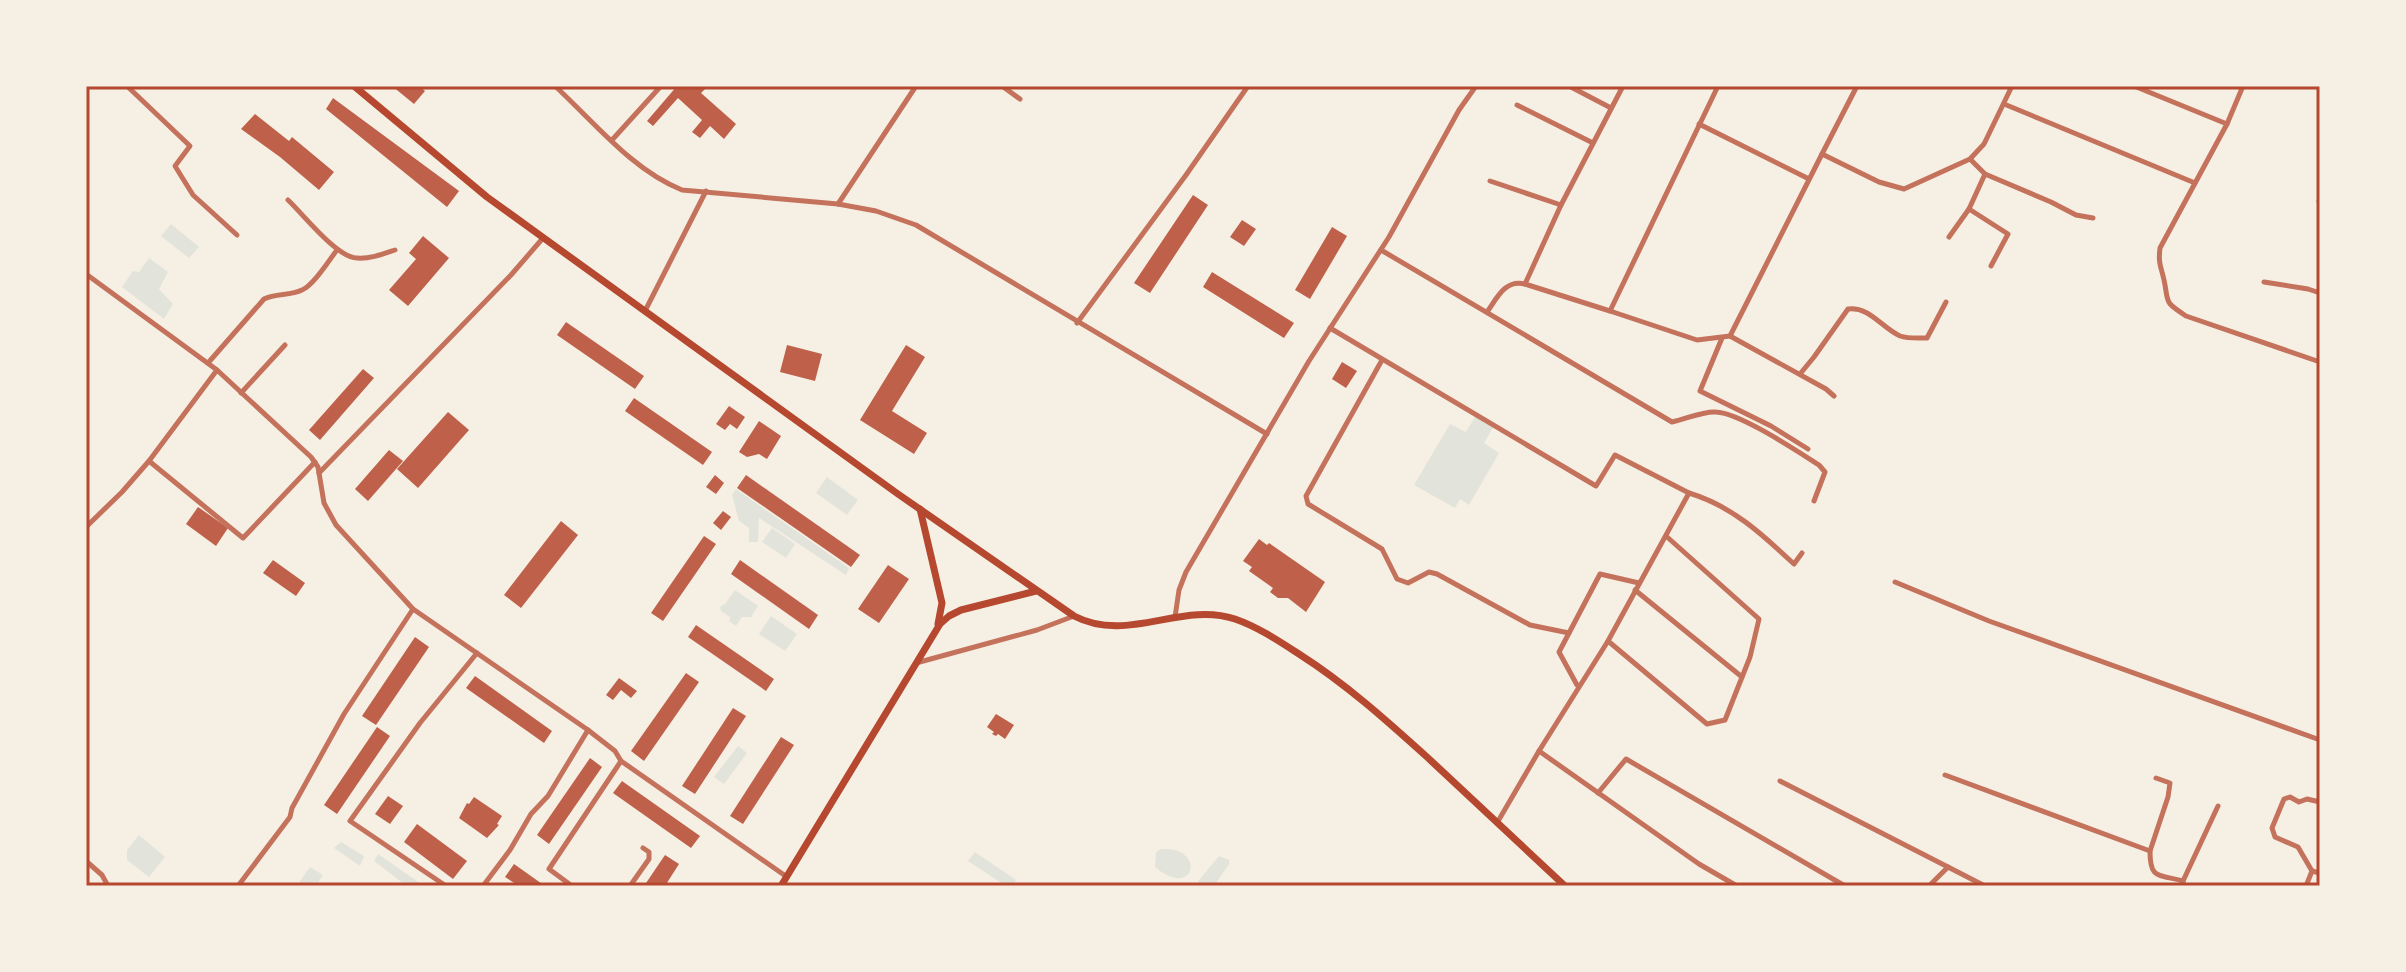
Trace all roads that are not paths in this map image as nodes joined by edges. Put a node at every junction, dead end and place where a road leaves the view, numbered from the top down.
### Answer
1 (127, 86) edge
2 (354, 86) edge
3 (555, 86) edge
4 (661, 86) edge
5 (916, 86) edge
6 (1002, 86) edge
7 (1248, 86) edge
8 (1476, 86) edge
9 (1569, 86) edge
10 (1623, 86) edge
11 (1718, 86) edge
12 (1857, 86) edge
13 (2012, 86) edge
14 (2134, 86) edge
15 (2243, 86) edge
16 (1020, 99) dead end
17 (2004, 104) junction
18 (1517, 105) dead end
19 (1611, 108) junction
20 (1699, 124) junction
21 (2227, 124) junction
22 (612, 140) junction
23 (1593, 143) junction
24 (1822, 154) junction
25 (1970, 159) junction
26 (1985, 174) junction
27 (1809, 179) junction
28 (1490, 181) dead end
29 (2195, 184) junction
30 (706, 191) junction
31 (288, 200) dead end
32 (838, 204) junction
33 (1561, 205) junction
34 (1969, 209) junction
35 (2093, 218) dead end
36 (237, 235) dead end
37 (1949, 237) dead end
38 (543, 238) junction
39 (337, 250) junction
40 (395, 250) dead end
41 (1381, 250) junction
42 (1991, 266) dead end
43 (86, 274) edge
44 (2264, 282) dead end
45 (1525, 284) junction
46 (2320, 293) edge
47 (1946, 302) dead end
48 (645, 311) junction
49 (1610, 311) junction
50 (1487, 312) junction
51 (1077, 323) junction
52 (1330, 328) junction
53 (1726, 336) junction
54 (285, 345) dead end
55 (1382, 360) junction
56 (2320, 362) edge
57 (208, 363) junction
58 (217, 370) junction
59 (1800, 374) junction
60 (241, 393) junction
61 (1834, 396) dead end
62 (1267, 434) junction
63 (1808, 449) dead end
64 (149, 461) junction
65 (315, 462) junction
66 (319, 473) junction
67 (1689, 493) junction
68 (1814, 501) dead end
69 (920, 509) junction
70 (86, 527) edge
71 (1666, 536) junction
72 (1802, 553) dead end
73 (1895, 582) dead end
74 (1639, 583) junction
75 (1635, 590) junction
76 (1036, 591) junction
77 (413, 609) junction
78 (1074, 616) junction
79 (1175, 617) junction
80 (934, 632) junction
81 (1569, 633) junction
82 (1608, 641) junction
83 (477, 653) junction
84 (915, 664) junction
85 (1742, 677) junction
86 (1578, 686) junction
87 (588, 730) junction
88 (2320, 740) edge
89 (1539, 751) junction
90 (621, 761) junction
91 (1945, 775) dead end
92 (2156, 778) dead end
93 (1780, 781) dead end
94 (1598, 793) junction
95 (2320, 802) edge
96 (2218, 806) dead end
97 (1497, 823) junction
98 (643, 848) dead end
99 (2150, 851) junction
100 (86, 861) edge
101 (1948, 867) junction
102 (2312, 871) junction
103 (2320, 873) edge
104 (787, 877) junction
105 (2183, 884) edge
106 (108, 886) edge
107 (238, 886) edge
108 (446, 886) edge
109 (483, 886) edge
110 (572, 886) edge
111 (630, 886) edge
112 (781, 886) edge
113 (1565, 886) edge
114 (1737, 886) edge
115 (1845, 886) edge
116 (1929, 886) edge
117 (1985, 886) edge
118 (2306, 886) edge

1 - 36 street
2 - 38 main road
3 - 22 street
4 - 22 street
5 - 32 street
6 - 16 street
7 - 51 street
8 - 41 street
9 - 19 street
10 - 19 street
11 - 20 street
12 - 24 street
13 - 17 street
14 - 21 street
15 - 21 street
17 - 25 street
17 - 29 street
18 - 23 street
19 - 23 street
20 - 27 street
20 - 49 street
21 - 29 street
22 - 30 street
23 - 33 street
24 - 25 street
24 - 27 street
25 - 26 street
26 - 34 street
26 - 35 street
27 - 53 street
28 - 33 street
29 - 56 street
30 - 32 street
30 - 48 street
31 - 39 street
32 - 51 street
33 - 45 street
34 - 37 street
34 - 42 street
38 - 48 main road
38 - 66 street
39 - 40 street
39 - 57 street
41 - 50 street
41 - 52 street
43 - 57 street
44 - 46 street
45 - 49 street
45 - 50 street
47 - 59 street
48 - 69 main road
49 - 53 street
50 - 68 street
51 - 62 street
52 - 55 street
52 - 62 street
53 - 59 street
53 - 63 street
54 - 60 street
55 - 67 street
55 - 81 street
57 - 58 street
58 - 60 street
58 - 64 street
59 - 61 street
60 - 65 street
62 - 79 street
64 - 65 street
64 - 70 street
65 - 66 street
66 - 77 street
67 - 71 street
67 - 72 street
69 - 76 main road
69 - 80 main road
71 - 74 street
71 - 85 street
73 - 88 street
74 - 75 street
74 - 81 street
75 - 82 street
75 - 85 street
76 - 78 main road
76 - 80 main road
77 - 83 street
77 - 107 street
78 - 79 main road
78 - 84 street
79 - 97 main road
80 - 84 main road
81 - 86 street
82 - 85 street
82 - 86 street
83 - 87 street
83 - 108 street
84 - 104 main road
86 - 89 street
87 - 90 street
87 - 109 street
89 - 94 street
89 - 97 street
90 - 104 street
90 - 110 street
91 - 99 street
92 - 99 street
93 - 101 street
94 - 114 street
94 - 115 street
95 - 102 street
96 - 105 street
97 - 113 main road
98 - 111 street
99 - 105 street
100 - 106 street
101 - 116 street
101 - 117 street
102 - 103 street
102 - 118 street
104 - 112 main road

